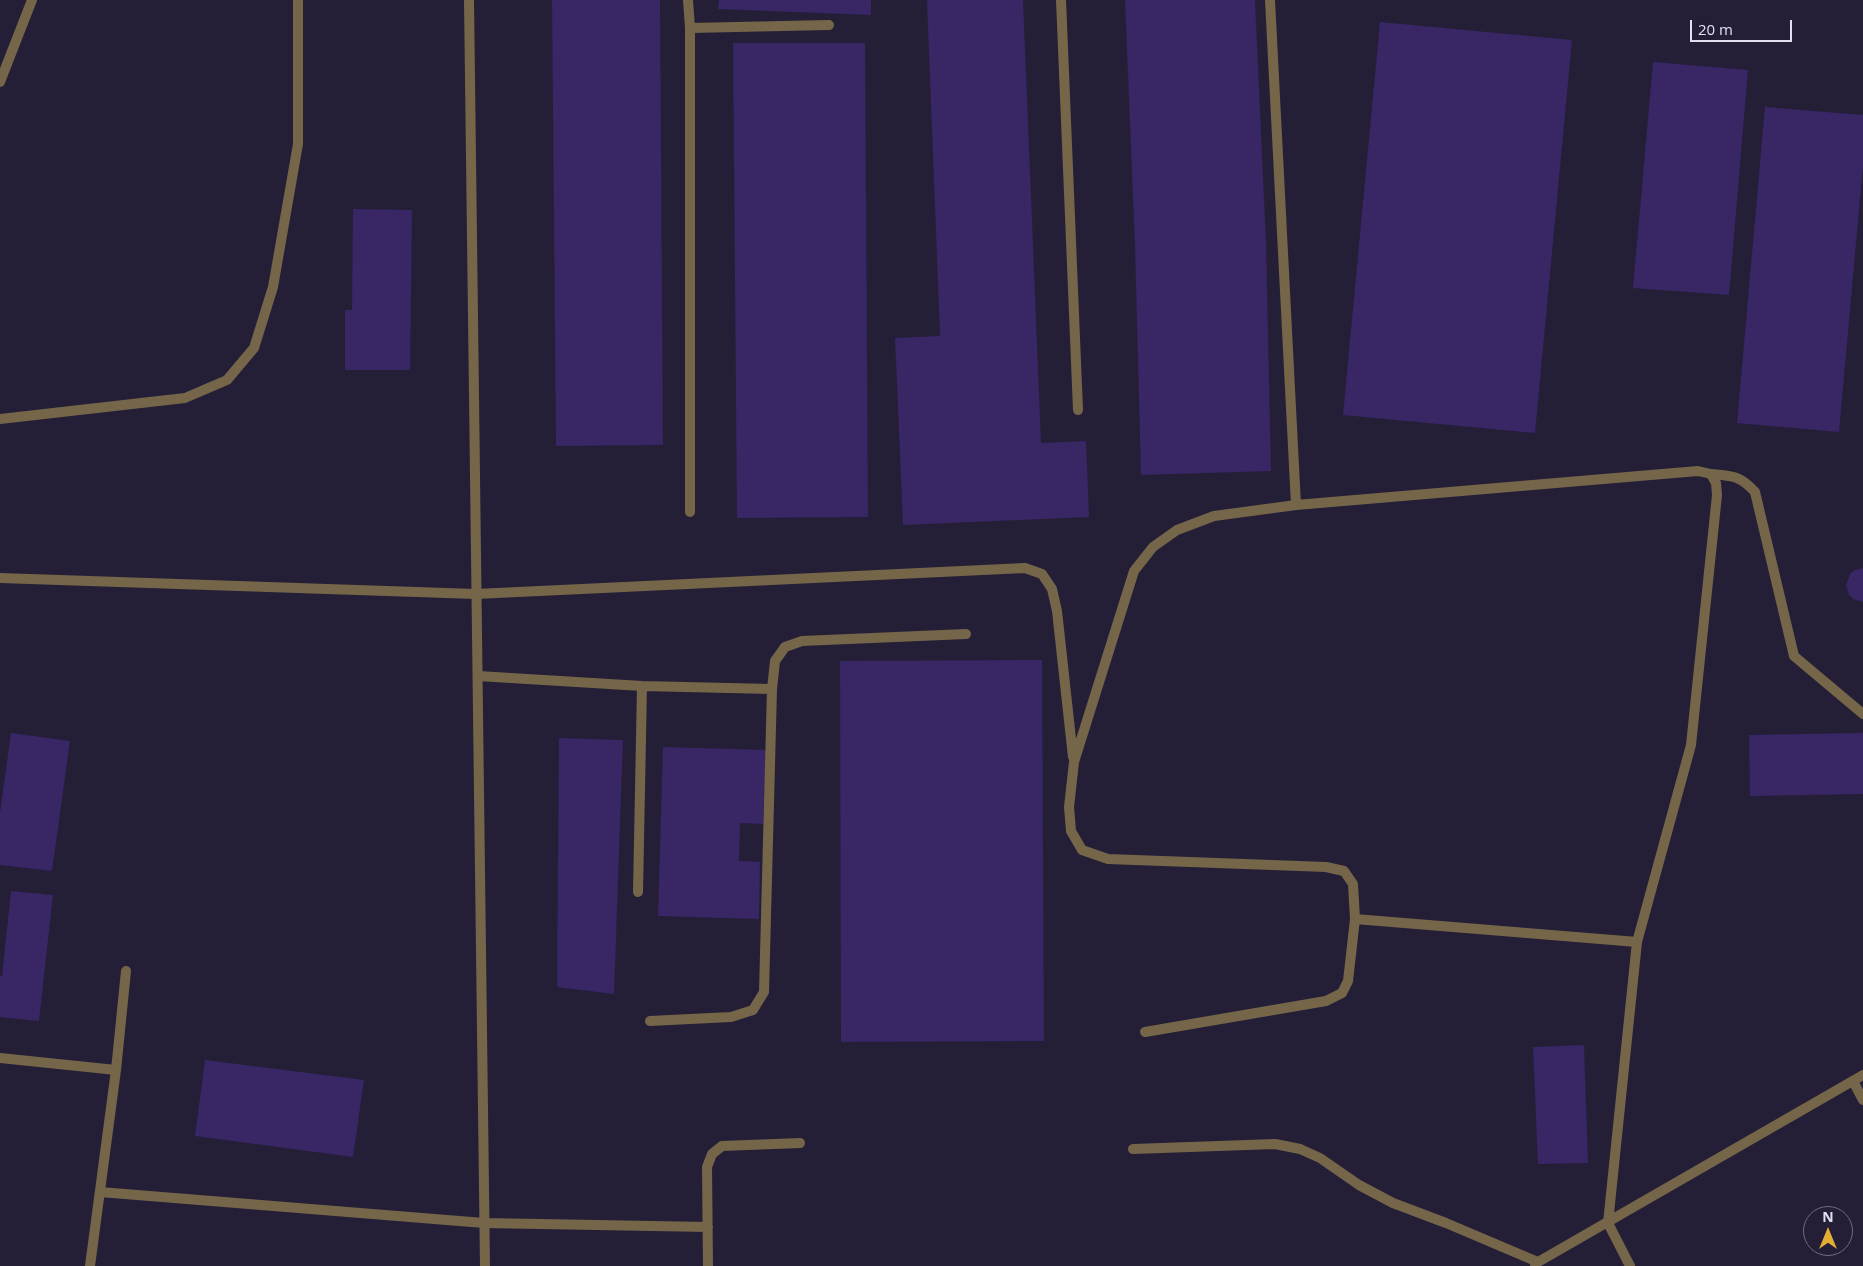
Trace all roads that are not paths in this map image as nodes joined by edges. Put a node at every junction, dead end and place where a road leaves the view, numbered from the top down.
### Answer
1 (32, 0) edge
2 (298, 0) edge
3 (469, 0) edge
4 (688, 0) edge
5 (1061, 0) edge
6 (1270, 0) edge
7 (828, 25) dead end
8 (690, 28) junction
9 (0, 82) edge
10 (1078, 410) dead end
11 (0, 419) edge
12 (1710, 474) junction
13 (1296, 505) junction
14 (690, 512) dead end
15 (0, 578) edge
16 (476, 594) junction
17 (966, 634) dead end
18 (478, 676) junction
19 (642, 686) junction
20 (772, 689) junction
21 (1863, 714) edge
22 (1074, 762) junction
23 (638, 892) dead end
24 (1355, 919) junction
25 (1637, 942) junction
26 (126, 972) dead end
27 (650, 1021) dead end
28 (1145, 1032) dead end
29 (0, 1058) edge
30 (116, 1070) junction
31 (1863, 1075) edge
32 (1853, 1081) junction
33 (1863, 1100) edge
34 (800, 1143) dead end
35 (1133, 1149) dead end
36 (100, 1192) junction
37 (484, 1223) junction
38 (1608, 1223) junction
39 (708, 1227) junction
40 (1536, 1264) edge
41 (90, 1266) edge
42 (485, 1266) edge
43 (708, 1266) edge
44 (1630, 1266) edge

1 - 9 street
2 - 11 street
3 - 16 street
4 - 8 street
5 - 10 street
6 - 13 street
7 - 8 street
8 - 14 street
12 - 13 street
12 - 21 street
12 - 25 street
13 - 22 street
15 - 16 street
16 - 18 street
16 - 22 street
17 - 20 street
18 - 19 street
18 - 37 street
19 - 20 street
19 - 23 street
20 - 27 street
22 - 24 street
24 - 25 street
24 - 28 street
25 - 38 street
26 - 30 street
29 - 30 street
30 - 36 street
31 - 32 street
32 - 33 street
32 - 38 street
34 - 39 street
35 - 40 street
36 - 37 street
36 - 41 street
37 - 39 street
37 - 42 street
38 - 40 street
38 - 44 street
39 - 43 street

